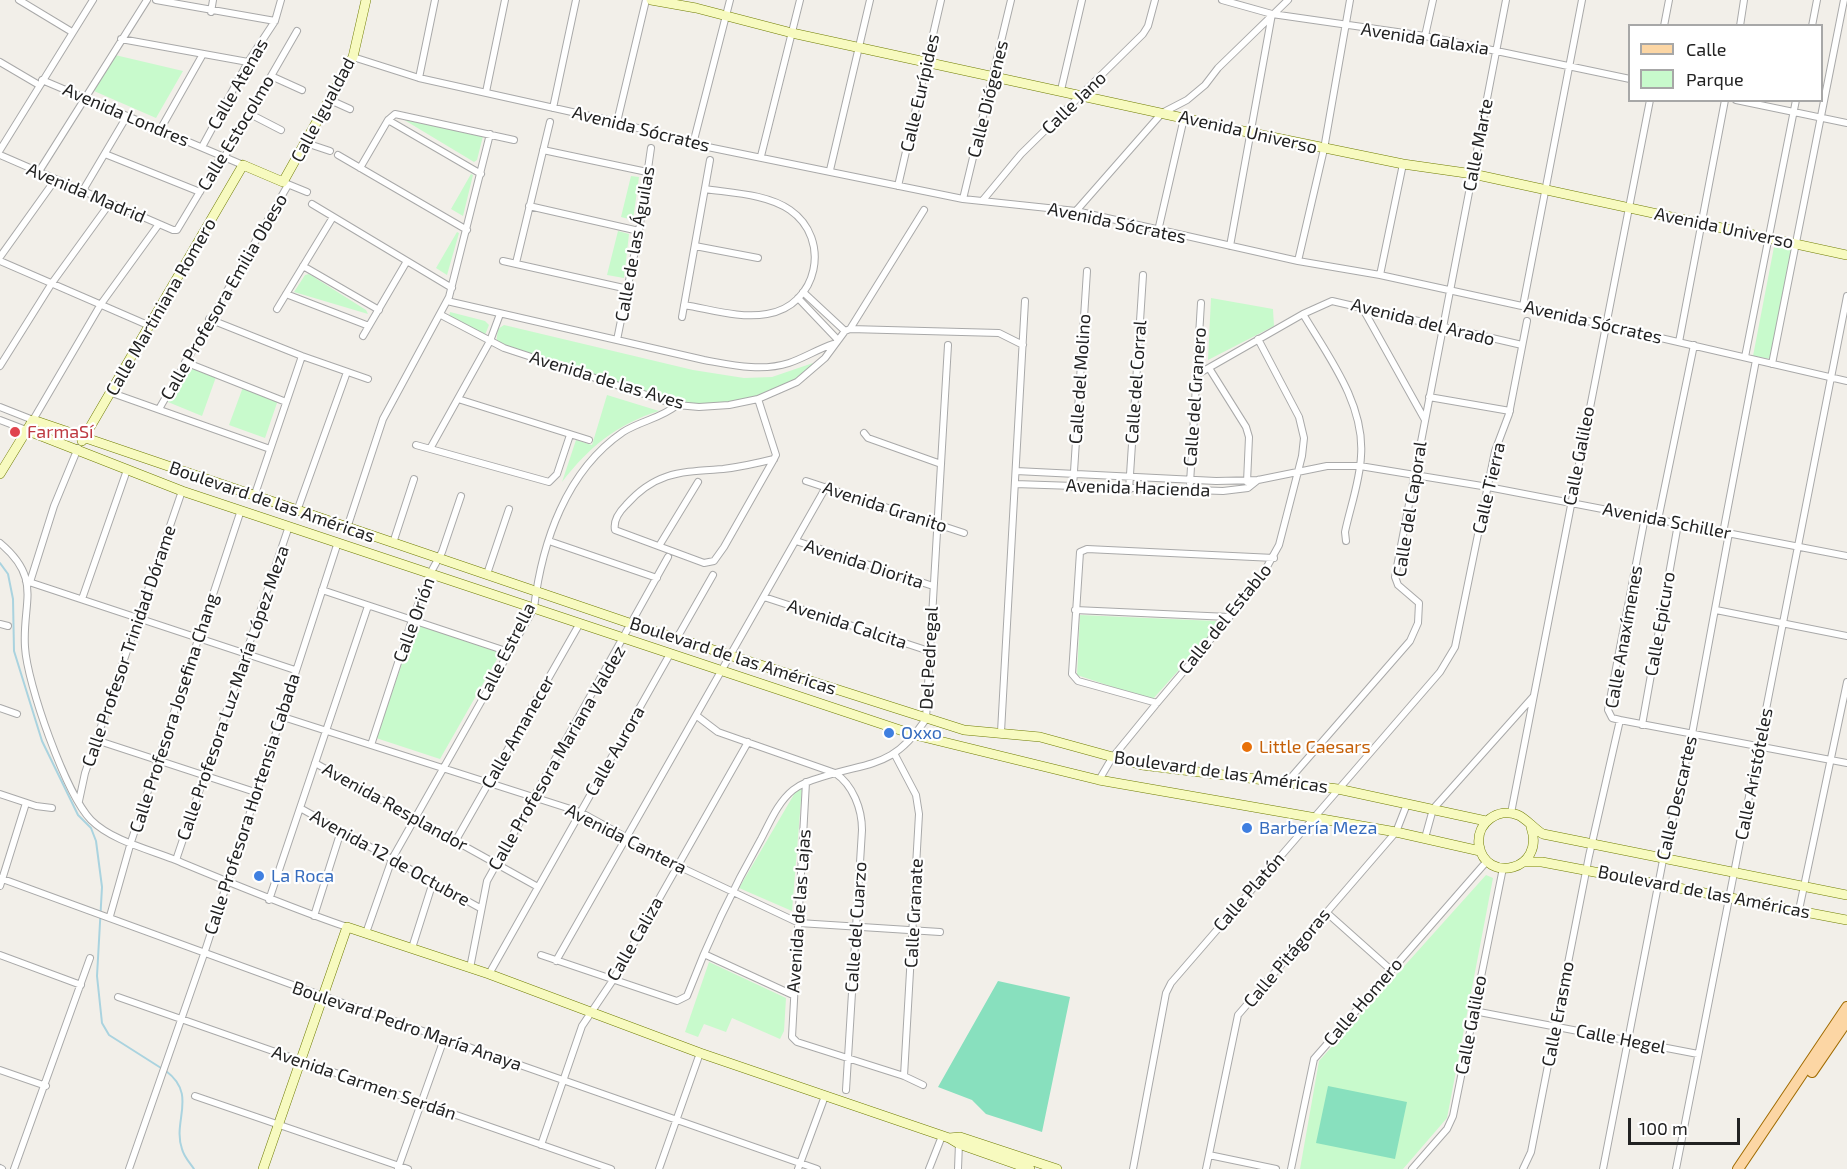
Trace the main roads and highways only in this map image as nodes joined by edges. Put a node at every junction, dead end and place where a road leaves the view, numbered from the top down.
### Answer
1 (366, 0) edge
2 (651, 0) edge
3 (243, 165) joint
4 (1847, 255) edge
5 (26, 430) junction
6 (85, 438) junction
7 (78, 448) junction
8 (0, 474) edge
9 (964, 730) junction
10 (960, 748) junction
11 (1486, 821) junction
12 (1531, 827) junction
13 (1480, 852) junction
14 (1524, 862) junction
15 (1847, 895) edge
16 (1847, 920) edge
17 (1847, 1007) edge
18 (1847, 1021) edge
19 (960, 1141) junction
20 (262, 1169) edge
21 (1030, 1169) edge
22 (1057, 1169) edge
23 (1738, 1169) edge
24 (1746, 1169) edge

1 - 3 main road, Calle Igualdad
2 - 4 main road, Avenida Universo
3 - 6 main road, Calle Martiniana Romero
5 - 6 main road, Boulevard de las Américas
5 - 7 main road, Boulevard de las Américas
5 - 8 main road
6 - 7 main road, Calle Martiniana Romero
6 - 9 main road, Boulevard de las Américas
7 - 10 main road, Boulevard de las Américas
9 - 10 main road
9 - 11 main road, Boulevard de las Américas
10 - 13 main road, Boulevard de las Américas
11 - 12 main road, Boulevard de las Américas
11 - 13 main road
12 - 14 main road
12 - 15 main road, Boulevard de las Américas
13 - 14 main road, Boulevard de las Américas
14 - 16 main road, Boulevard de las Américas
17 - 23 main road
18 - 24 main road
19 - 20 main road
19 - 21 main road
19 - 22 main road

